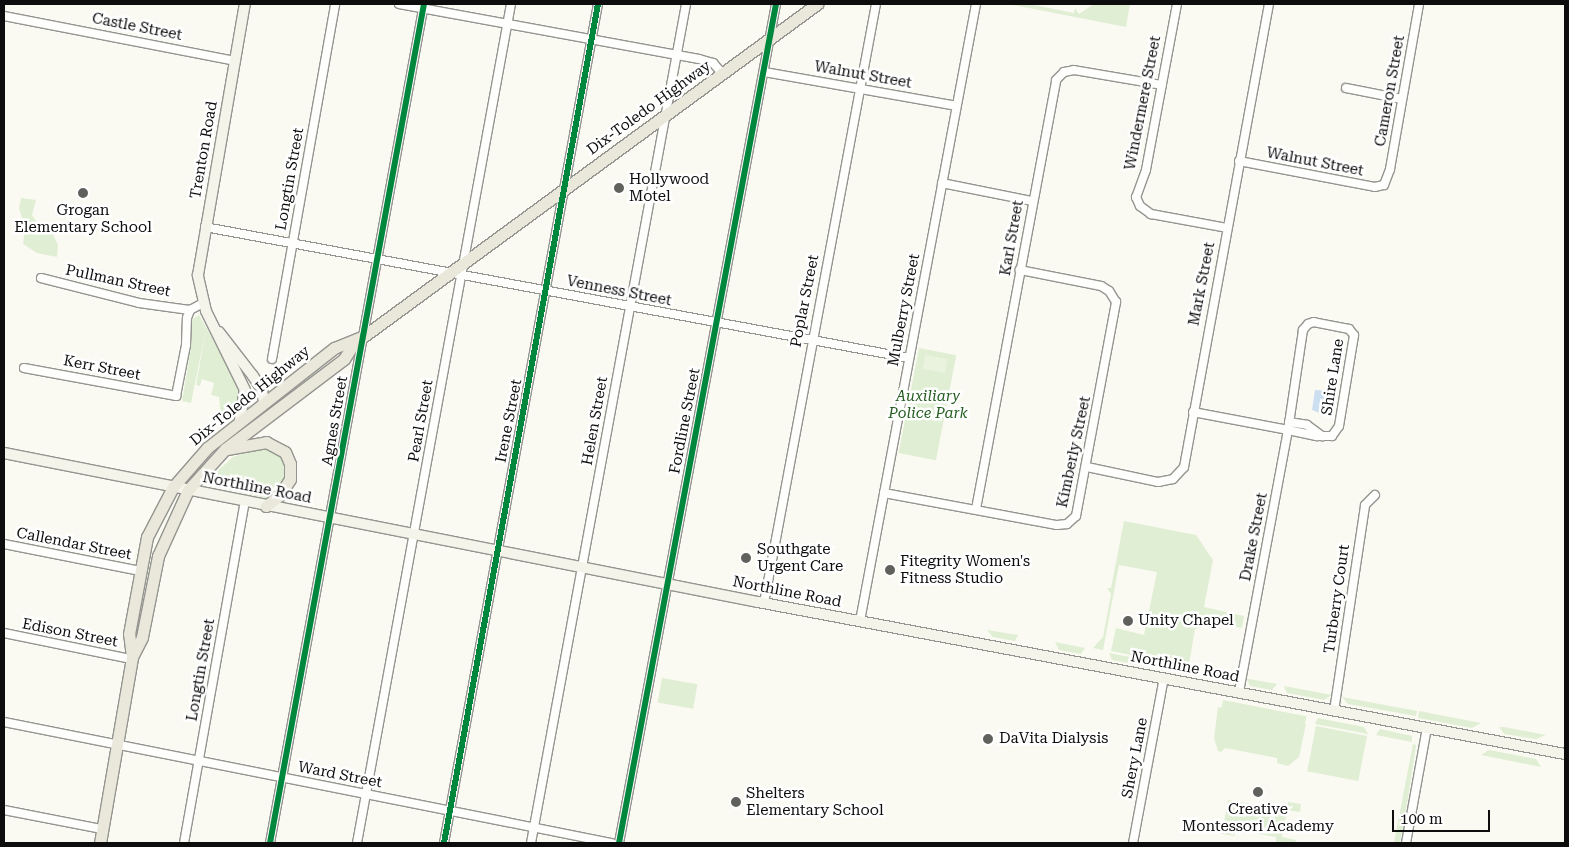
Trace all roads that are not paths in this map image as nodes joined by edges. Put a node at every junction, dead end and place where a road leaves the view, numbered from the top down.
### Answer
1 (245, 4) edge
2 (336, 4) edge
3 (399, 4) edge
4 (511, 4) edge
5 (598, 4) edge
6 (686, 4) edge
7 (776, 4) edge
8 (816, 4) edge
9 (876, 4) edge
10 (976, 4) edge
11 (1177, 4) edge
12 (1269, 4) edge
13 (1420, 4) edge
14 (424, 6) edge
15 (4, 16) edge
16 (507, 24) junction
17 (770, 38) junction
18 (592, 40) junction
19 (676, 55) junction
20 (235, 61) junction
21 (722, 72) junction
22 (764, 72) junction
23 (1162, 85) junction
24 (1346, 88) dead end
25 (859, 89) junction
26 (1402, 99) junction
27 (956, 106) junction
28 (666, 114) junction
29 (1239, 161) junction
30 (942, 183) junction
31 (1386, 183) joint
32 (565, 188) junction
33 (1032, 200) junction
34 (206, 228) junction
35 (1227, 228) junction
36 (293, 244) junction
37 (378, 260) junction
38 (458, 270) junction
39 (1020, 270) junction
40 (41, 278) dead end
41 (546, 291) junction
42 (203, 303) junction
43 (629, 307) junction
44 (190, 310) junction
45 (716, 323) junction
46 (215, 328) junction
47 (359, 340) junction
48 (812, 341) junction
49 (909, 358) junction
50 (272, 359) dead end
51 (24, 368) dead end
52 (1294, 386) joint
53 (264, 402) junction
54 (1192, 412) junction
55 (240, 420) junction
56 (1288, 426) junction
57 (237, 439) junction
58 (225, 449) junction
59 (4, 453) edge
60 (1087, 468) junction
61 (173, 487) junction
62 (188, 490) junction
63 (884, 492) junction
64 (1375, 495) dead end
65 (245, 502) junction
66 (266, 506) junction
67 (976, 510) junction
68 (330, 518) junction
69 (414, 534) junction
70 (4, 544) edge
71 (498, 551) junction
72 (582, 567) junction
73 (140, 571) junction
74 (667, 584) junction
75 (764, 603) junction
76 (860, 621) junction
77 (4, 633) edge
78 (131, 658) junction
79 (1164, 678) junction
80 (1239, 693) junction
81 (1334, 711) junction
82 (4, 722) edge
83 (1427, 728) junction
84 (117, 745) junction
85 (1565, 754) edge
86 (199, 761) junction
87 (282, 778) junction
88 (365, 794) junction
89 (4, 810) edge
90 (450, 812) junction
91 (534, 828) junction
92 (102, 830) junction
93 (100, 843) edge
94 (184, 843) edge
95 (270, 843) edge
96 (357, 843) edge
97 (444, 843) edge
98 (531, 843) edge
99 (612, 843) edge
100 (619, 843) edge
101 (1134, 843) edge
102 (1406, 843) edge

1 - 20 main road, Trenton Road
2 - 36 street, Longtin Street
3 - 14 street
4 - 16 street, Pearl Street
5 - 18 street, Irene Street
6 - 19 street, Helen Street
7 - 17 street, Fordline Street
8 - 17 main road, Dix-Toledo Highway
9 - 25 street, Poplar Street
10 - 27 street, Mulberry Street
11 - 23 street, Windermere Street
12 - 29 street, Mark Street
13 - 26 street, Cameron Street
14 - 16 street
14 - 37 street, Agnes Street
15 - 20 street, Castle Street
16 - 18 street
16 - 38 street, Pearl Street
17 - 21 main road, Dix-Toledo Highway
17 - 22 street, Fordline Street
18 - 19 street
18 - 32 street, Irene Street
19 - 21 street
19 - 28 street, Helen Street
20 - 34 main road, Trenton Road
21 - 28 main road, Dix-Toledo Highway
22 - 25 street, Walnut Street
22 - 45 street, Fordline Street
23 - 33 street, Karl Street
23 - 35 street, Windermere Street
24 - 26 street
25 - 27 street, Walnut Street
25 - 48 street, Poplar Street
26 - 31 street, Cameron Street
27 - 30 street, Mulberry Street
28 - 32 main road, Dix-Toledo Highway
28 - 43 street, Helen Street
29 - 31 street, Walnut Street
29 - 35 street, Mark Street
30 - 33 street
30 - 49 street, Mulberry Street
32 - 38 main road, Dix-Toledo Highway
32 - 41 street, Irene Street
33 - 39 street, Karl Street
34 - 36 street, Venness Street
34 - 42 main road, Trenton Road
35 - 54 street, Mark Street
36 - 37 street, Venness Street
36 - 50 street, Longtin Street
37 - 38 street, Venness Street
37 - 47 street, Agnes Street
38 - 41 street, Venness Street
38 - 47 main road, Dix-Toledo Highway
38 - 69 street, Pearl Street
39 - 60 street, Kimberly Street
39 - 67 street, Karl Street
40 - 44 street, Pullman Street
41 - 43 street, Venness Street
41 - 71 street, Irene Street
42 - 44 street
42 - 46 main road, Trenton Road
43 - 45 street, Venness Street
43 - 72 street, Helen Street
44 - 51 street, Kerr Street
45 - 48 street, Venness Street
45 - 74 street, Fordline Street
46 - 53 main road, Trenton Road
46 - 55 main road, Trenton Road
47 - 53 main road, Dix-Toledo Highway
47 - 57 main road, Dix-Toledo Highway
47 - 68 street, Agnes Street
48 - 49 street, Venness Street
48 - 75 street, Poplar Street
49 - 63 street, Mulberry Street
52 - 56 street, Drake Street
52 - 56 street, Shire Lane
53 - 55 main road, Dix-Toledo Highway
53 - 57 main road
54 - 56 street
54 - 60 street, Mark Street
55 - 61 main road, Dix-Toledo Highway
56 - 80 street, Drake Street
57 - 58 main road, Dix-Toledo Highway
58 - 62 main road, Dix-Toledo Highway
58 - 66 main road
59 - 61 main road, Northline Road
60 - 67 street, Kimberly Street
61 - 62 main road, Northline Road
61 - 73 main road, Dix-Toledo Highway
62 - 65 main road, Northline Road
62 - 78 main road, Dix-Toledo Highway
63 - 67 street, Kimberly Street
63 - 76 street, Mulberry Street
64 - 81 street, Turberry Court
65 - 66 main road, Northline Road
65 - 86 street, Longtin Street
66 - 68 main road, Northline Road
68 - 69 main road, Northline Road
68 - 87 street, Agnes Street
69 - 71 main road, Northline Road
69 - 88 street, Pearl Street
70 - 73 street, Callendar Street
71 - 72 main road, Northline Road
71 - 90 street, Irene Street
72 - 74 main road, Northline Road
72 - 91 street, Helen Street
73 - 78 main road, Dix-Toledo Highway
74 - 75 main road, Northline Road
74 - 100 street, Fordline Street
75 - 76 main road, Northline Road
76 - 79 main road, Northline Road
77 - 78 street, Edison Street
78 - 84 main road, Dix-Toledo Highway
79 - 80 main road, Northline Road
79 - 101 street, Shery Lane
80 - 81 main road, Northline Road
81 - 83 main road, Northline Road
82 - 84 street, Ward Street
83 - 85 main road, Northline Road
83 - 102 street
84 - 86 street, Ward Street
84 - 92 main road, Dix-Toledo Highway
86 - 87 street, Ward Street
86 - 94 street, Longtin Street
87 - 88 street, Ward Street
87 - 95 street, Agnes Street
88 - 90 street, Ward Street
88 - 96 street, Pearl Street
89 - 92 street
90 - 91 street, Ward Street
90 - 97 street, Irene Street
91 - 98 street, Helen Street
91 - 99 street, Ward Street
92 - 93 main road, Dix-Toledo Highway

